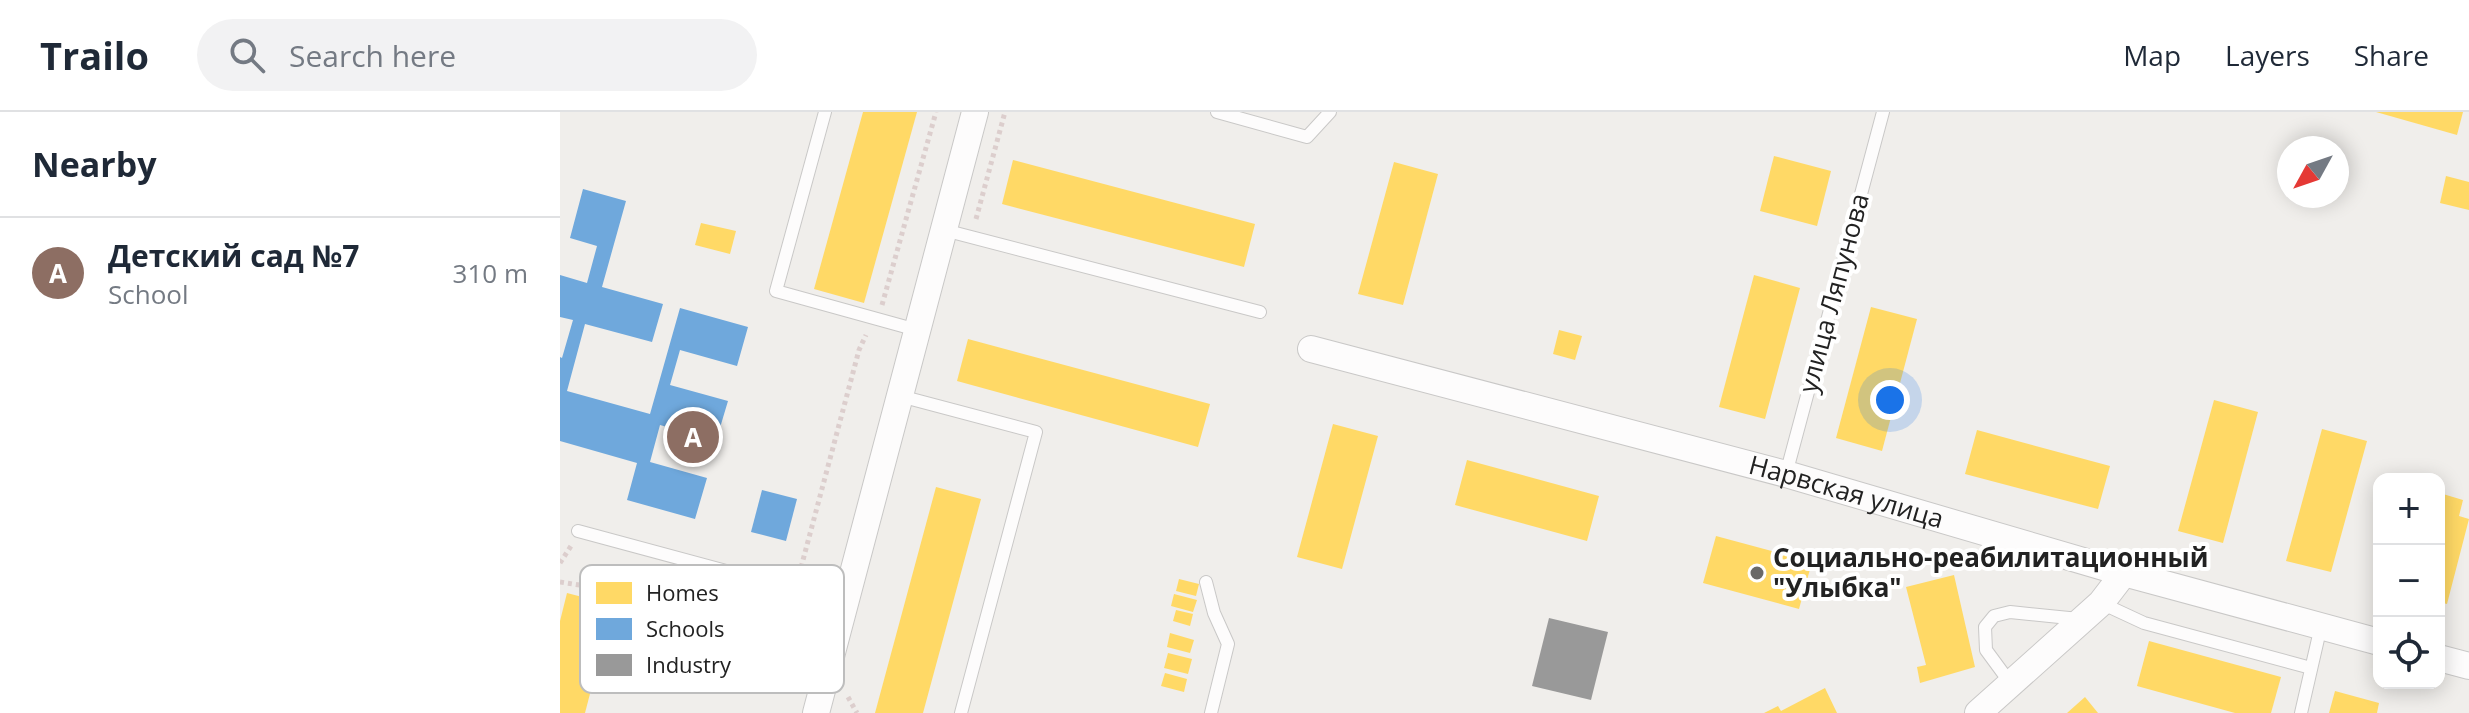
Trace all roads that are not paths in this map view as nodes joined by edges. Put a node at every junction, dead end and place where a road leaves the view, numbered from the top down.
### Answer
1 (825, 112) edge
2 (975, 112) edge
3 (1217, 112) edge
4 (1330, 112) edge
5 (1883, 112) edge
6 (944, 230) junction
7 (1260, 312) dead end
8 (917, 330) junction
9 (1311, 349) dead end
10 (900, 396) junction
11 (1786, 474) junction
12 (578, 531) dead end
13 (703, 565) edge
14 (2124, 573) junction
15 (1206, 582) dead end
16 (845, 603) joint
17 (844, 607) edge
18 (2092, 611) junction
19 (2321, 626) junction
20 (2373, 640) edge
21 (2445, 660) edge
22 (2469, 666) edge
23 (2311, 668) junction
24 (2011, 684) junction
25 (821, 693) edge
26 (816, 713) edge
27 (961, 713) edge
28 (1211, 713) edge
29 (1978, 713) edge
30 (2301, 713) edge

1 - 8 lane
2 - 6 street
3 - 4 lane
5 - 11 lane, улица Ляпунова
6 - 7 lane
6 - 8 street
8 - 10 street
9 - 11 street, Нарвская улица
10 - 16 street
10 - 27 lane
11 - 14 street, Нарвская улица
12 - 13 lane
14 - 18 street
14 - 19 street, Нарвская улица
15 - 28 lane
16 - 17 street
18 - 23 lane
18 - 24 street
18 - 24 lane
19 - 20 street, Нарвская улица
19 - 23 lane
21 - 22 street
23 - 30 lane
24 - 29 street
25 - 26 street

